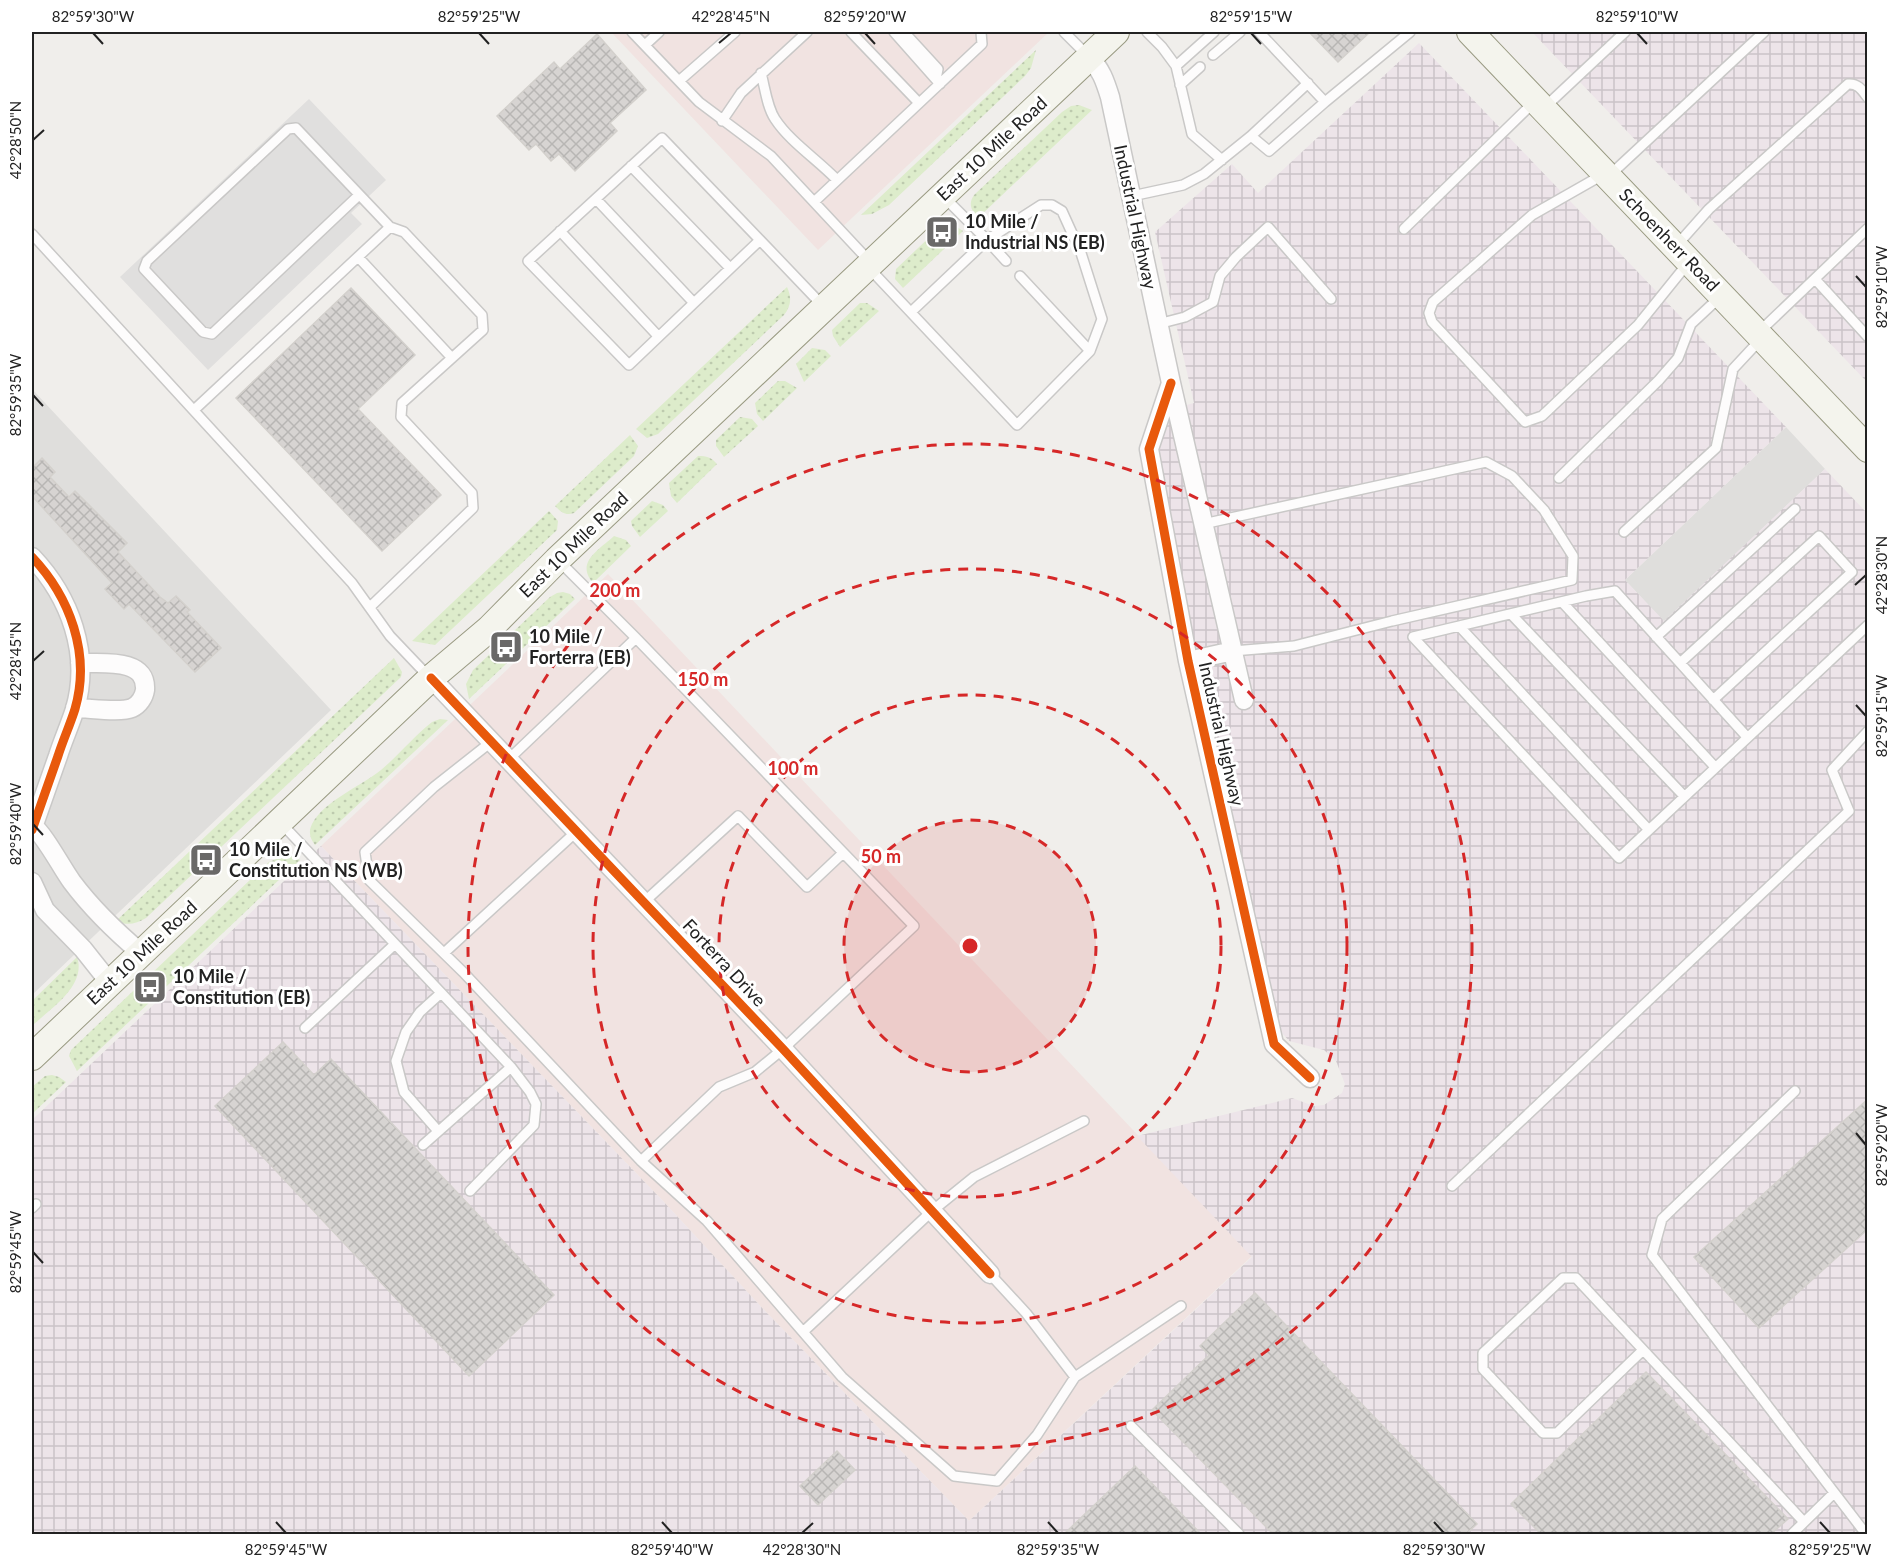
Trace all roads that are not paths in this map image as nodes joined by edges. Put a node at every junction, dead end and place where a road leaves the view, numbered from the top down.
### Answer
1 (632, 32) edge
2 (659, 32) edge
3 (735, 32) edge
4 (807, 32) edge
5 (851, 32) edge
6 (894, 32) edge
7 (904, 32) edge
8 (981, 32) edge
9 (1064, 32) edge
10 (1116, 32) edge
11 (1147, 32) edge
12 (1214, 32) edge
13 (1240, 32) edge
14 (1259, 32) edge
15 (1410, 32) edge
16 (1470, 32) edge
17 (1625, 32) edge
18 (1764, 32) edge
19 (645, 45) junction
20 (1213, 55) dead end
21 (1089, 57) junction
22 (1176, 66) junction
23 (1200, 67) dead end
24 (761, 73) junction
25 (679, 81) junction
26 (938, 81) junction
27 (1308, 83) junction
28 (1180, 85) junction
29 (1868, 98) edge
30 (1325, 102) junction
31 (919, 104) junction
32 (1540, 105) junction
33 (722, 121) junction
34 (1251, 135) junction
35 (1222, 160) junction
36 (631, 166) junction
37 (1607, 175) junction
38 (837, 180) junction
39 (359, 195) junction
40 (943, 196) junction
41 (1132, 196) junction
42 (596, 199) junction
43 (814, 202) junction
44 (390, 227) junction
45 (1868, 228) edge
46 (1404, 229) dead end
47 (560, 231) junction
48 (32, 234) edge
49 (760, 240) junction
50 (987, 240) junction
51 (1682, 254) junction
52 (358, 257) junction
53 (1006, 261) dead end
54 (869, 265) junction
55 (730, 268) junction
56 (1020, 276) dead end
57 (1815, 279) junction
58 (1722, 296) junction
59 (1331, 299) dead end
60 (694, 303) junction
61 (824, 307) junction
62 (911, 312) junction
63 (1158, 324) junction
64 (658, 336) junction
65 (1760, 336) junction
66 (1868, 337) edge
67 (1090, 351) junction
68 (452, 358) junction
69 (1171, 383) junction
70 (194, 410) junction
71 (1868, 448) edge
72 (1559, 478) dead end
73 (1795, 509) dead end
74 (1203, 524) junction
75 (1624, 532) dead end
76 (32, 557) edge
77 (557, 560) junction
78 (1562, 602) junction
79 (370, 607) junction
80 (1511, 614) junction
81 (1868, 625) edge
82 (1459, 626) junction
83 (1656, 637) junction
84 (636, 638) junction
85 (1233, 651) junction
86 (1188, 660) junction
87 (80, 663) junction
88 (1680, 663) junction
89 (431, 678) junction
90 (1244, 700) dead end
91 (1713, 700) junction
92 (75, 708) junction
93 (1868, 731) edge
94 (1747, 737) junction
95 (491, 742) junction
96 (509, 759) junction
97 (1715, 767) junction
98 (1684, 796) junction
99 (280, 822) junction
100 (32, 826) edge
101 (1649, 830) junction
102 (577, 831) junction
103 (843, 853) junction
104 (32, 882) edge
105 (644, 902) junction
106 (395, 944) junction
107 (141, 953) junction
108 (444, 953) junction
109 (110, 983) junction
110 (441, 993) junction
111 (305, 1028) dead end
112 (783, 1049) junction
113 (32, 1057) edge
114 (511, 1067) junction
115 (1310, 1078) dead end
116 (1795, 1091) dead end
117 (1084, 1121) dead end
118 (438, 1131) junction
119 (423, 1145) dead end
120 (641, 1161) junction
121 (1452, 1186) dead end
122 (471, 1191) dead end
123 (932, 1210) junction
124 (990, 1274) joint
125 (1181, 1306) dead end
126 (804, 1332) junction
127 (1643, 1350) junction
128 (1074, 1377) junction
129 (1131, 1426) dead end
130 (1834, 1493) junction
131 (1804, 1522) junction
132 (1239, 1534) edge
133 (1792, 1534) edge
134 (1866, 1534) edge

1 - 19 lane
2 - 19 lane
3 - 25 lane
4 - 24 lane
5 - 31 lane
6 - 26 lane
7 - 26 lane
8 - 26 lane
9 - 21 lane
10 - 21 main road, East 10 Mile Road
11 - 22 lane
12 - 22 lane
13 - 20 lane
14 - 27 lane
15 - 30 lane
16 - 32 main road, Schoenherr Road
17 - 32 lane
18 - 37 lane
19 - 25 lane
21 - 40 main road, East 10 Mile Road
21 - 41 street, Industrial Highway
22 - 28 lane
23 - 28 lane
24 - 33 lane
24 - 38 lane
25 - 33 lane
26 - 31 lane
27 - 30 lane
27 - 34 lane
28 - 35 lane
29 - 51 lane
30 - 34 lane
31 - 38 lane
32 - 37 main road, Schoenherr Road
32 - 46 lane
33 - 43 lane
34 - 35 lane
35 - 41 lane
36 - 42 lane
36 - 49 lane
36 - 55 lane
37 - 51 main road, Schoenherr Road
37 - 51 lane
38 - 43 lane
39 - 39 lane
39 - 44 lane
40 - 50 lane
40 - 54 main road, East 10 Mile Road
41 - 63 street, Industrial Highway
42 - 47 lane
42 - 60 lane
43 - 54 lane
44 - 52 lane
44 - 68 lane
45 - 57 lane
47 - 64 lane
47 - 64 lane
48 - 70 lane
49 - 55 lane
49 - 61 lane
50 - 53 lane
50 - 62 lane
50 - 67 lane
51 - 58 main road, Schoenherr Road
52 - 68 lane
52 - 70 lane
54 - 61 main road, East 10 Mile Road
54 - 62 lane
55 - 60 lane
56 - 67 lane
57 - 65 lane
57 - 66 lane
58 - 65 main road, Schoenherr Road
58 - 72 lane
59 - 63 lane
60 - 64 lane
61 - 77 main road, East 10 Mile Road
62 - 67 lane
63 - 69 street, Industrial Highway
65 - 71 main road, Schoenherr Road
65 - 75 lane
68 - 79 lane
69 - 74 street, Industrial Highway
69 - 86 street, Industrial Highway
70 - 79 lane
73 - 83 lane
74 - 85 street, Industrial Highway
74 - 85 lane
76 - 87 street
77 - 84 lane
77 - 89 main road, East 10 Mile Road
78 - 80 lane
78 - 83 lane
78 - 97 lane
79 - 89 lane
80 - 82 lane
80 - 98 lane
81 - 94 lane
82 - 101 lane
82 - 101 lane
83 - 88 lane
84 - 96 lane
84 - 103 lane
85 - 86 street
85 - 90 street, Industrial Highway
86 - 115 street, Industrial Highway
87 - 92 street
87 - 92 street
88 - 91 lane
88 - 91 lane
89 - 95 street, Forterra Drive
89 - 99 main road, East 10 Mile Road
91 - 94 lane
92 - 100 street
93 - 121 lane
94 - 97 lane
95 - 96 street, Forterra Drive
95 - 108 lane
96 - 102 street, Forterra Drive
97 - 98 lane
98 - 101 lane
99 - 106 lane
99 - 107 main road, East 10 Mile Road
100 - 107 street
102 - 105 street, Forterra Drive
102 - 108 lane
103 - 105 lane
103 - 112 lane
104 - 109 street
105 - 112 street, Forterra Drive
106 - 110 lane
106 - 111 lane
107 - 109 main road, East 10 Mile Road
108 - 120 lane
109 - 113 main road, East 10 Mile Road
110 - 114 lane
110 - 118 lane
112 - 120 lane
112 - 123 street, Forterra Drive
114 - 118 lane
114 - 122 lane
116 - 130 lane
117 - 123 lane
118 - 119 lane
120 - 126 lane
123 - 124 street, Forterra Drive
123 - 126 lane
124 - 128 lane
125 - 128 lane
126 - 128 lane
127 - 127 lane
127 - 131 lane
129 - 132 lane
130 - 131 lane
130 - 134 lane
131 - 133 lane

